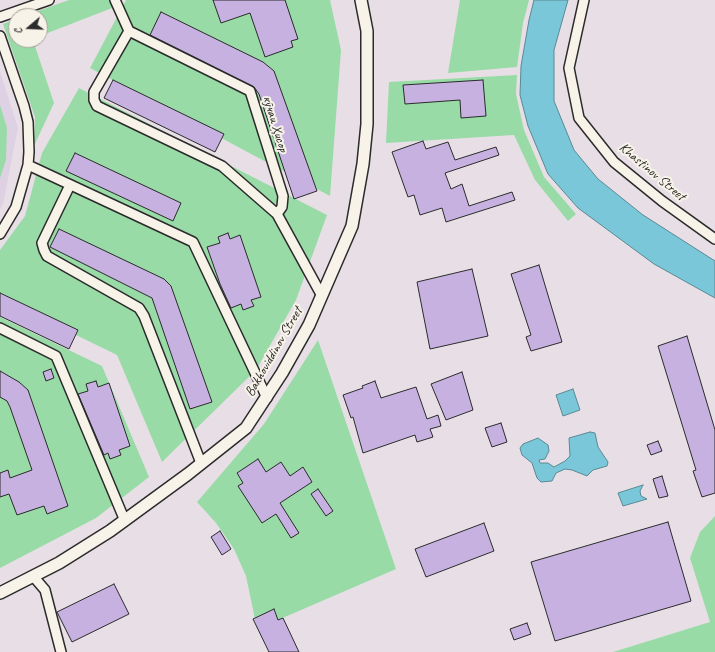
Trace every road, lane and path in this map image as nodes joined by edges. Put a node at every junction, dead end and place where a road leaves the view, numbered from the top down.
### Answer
1 (49, 0) edge
2 (116, 0) edge
3 (361, 0) edge
4 (584, 0) edge
5 (0, 18) edge
6 (129, 31) junction
7 (0, 36) edge
8 (28, 165) junction
9 (70, 185) junction
10 (277, 214) junction
11 (0, 234) edge
12 (715, 239) edge
13 (322, 296) junction
14 (0, 328) edge
15 (267, 398) junction
16 (201, 463) junction
17 (124, 521) junction
18 (33, 576) junction
19 (0, 593) edge
20 (61, 652) edge

1 - 5 street
2 - 6 street
3 - 13 street, Bakhoviddinov Street
4 - 12 street, Khastinov Street
6 - 10 street, кӯчаи Ҳисор
6 - 10 street
7 - 8 street
8 - 9 street
8 - 11 street
9 - 15 street
9 - 16 street
10 - 13 street
13 - 15 street, Bakhoviddinov Street
14 - 17 street
15 - 16 street, Bakhoviddinov Street
16 - 17 street, Bakhoviddinov Street
17 - 18 street, Bakhoviddinov Street
18 - 19 street, Bakhoviddinov Street
18 - 20 street

